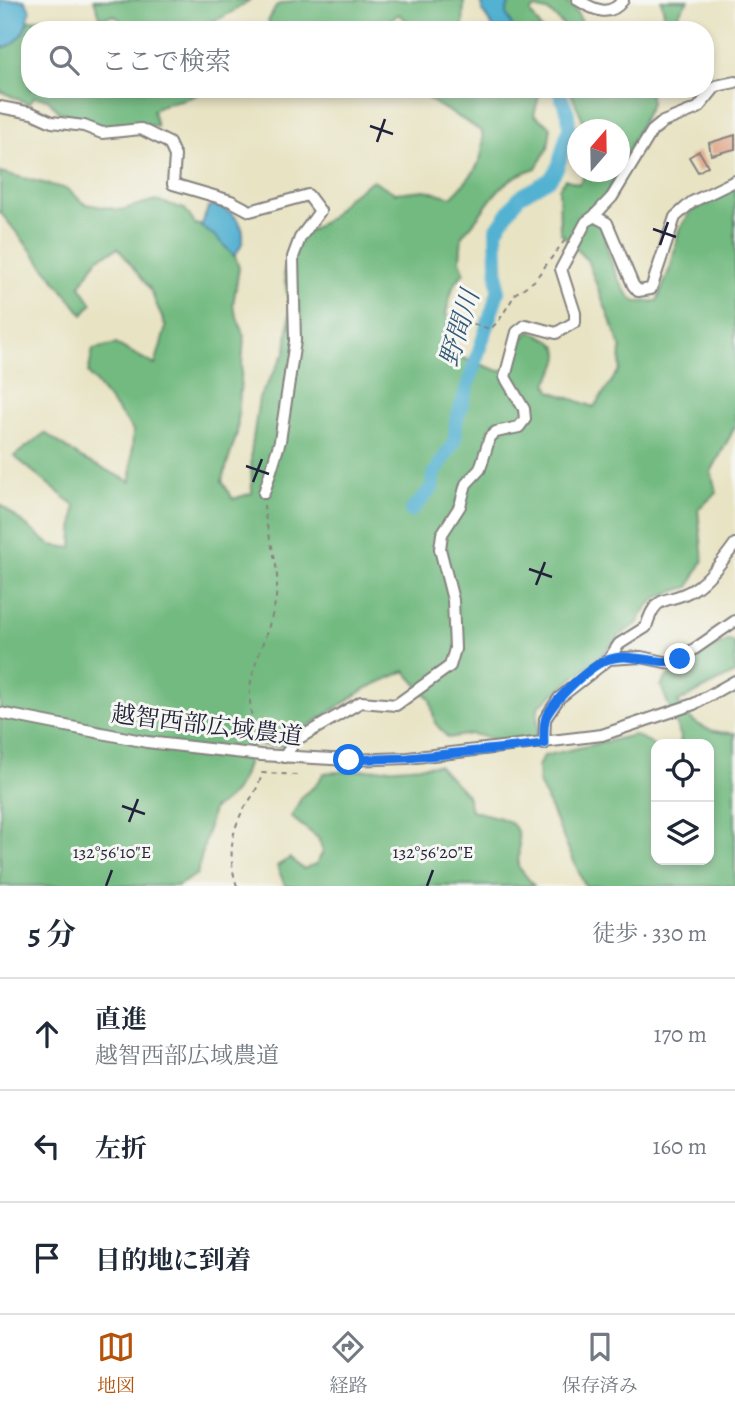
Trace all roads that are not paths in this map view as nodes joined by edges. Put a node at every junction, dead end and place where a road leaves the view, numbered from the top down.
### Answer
1 (578, 0) edge
2 (623, 0) edge
3 (735, 82) edge
4 (714, 88) edge
5 (706, 98) edge
6 (0, 107) edge
7 (735, 181) edge
8 (594, 216) junction
9 (264, 493) road end
10 (735, 544) edge
11 (735, 621) edge
12 (609, 659) junction
13 (735, 681) edge
14 (0, 713) edge
15 (544, 744) junction
16 (284, 757) junction

1 - 2 street
3 - 4 street
5 - 8 street
6 - 9 street
7 - 8 street
8 - 16 street
10 - 12 street
11 - 12 street
12 - 15 street
13 - 15 street, 越智西部広域農道
14 - 16 street, 越智西部広域農道
15 - 16 street, 越智西部広域農道

